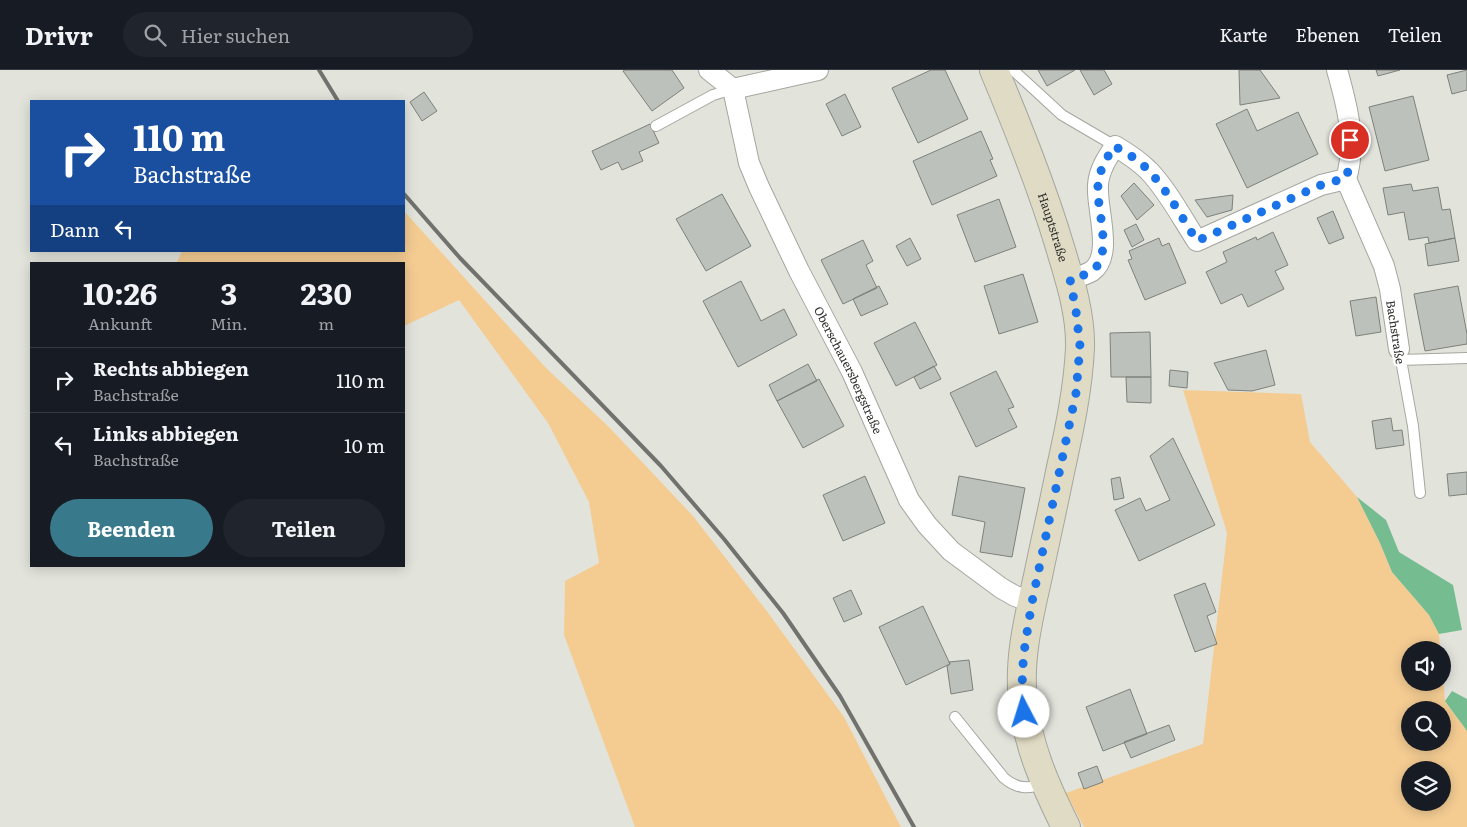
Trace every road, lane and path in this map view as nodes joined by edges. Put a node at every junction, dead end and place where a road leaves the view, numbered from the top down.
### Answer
1 (709, 70) edge
2 (818, 70) edge
3 (994, 70) edge
4 (1013, 70) edge
5 (1337, 70) edge
6 (733, 89) junction
7 (656, 126) dead end
8 (1114, 146) junction
9 (1346, 178) junction
10 (1070, 279) junction
11 (1400, 354) junction
12 (1467, 358) edge
13 (1420, 493) dead end
14 (1032, 602) junction
15 (955, 717) dead end
16 (1045, 784) junction
17 (1066, 827) edge

1 - 6 street
2 - 6 street
3 - 10 main road, Hauptstraße
4 - 8 lane
5 - 9 street
6 - 7 lane
6 - 14 street, Oberschauersbergstraße
8 - 9 street
8 - 10 street
9 - 11 street, Bachstraße
10 - 14 main road, Hauptstraße
11 - 12 lane
11 - 13 lane, Bachstraße
14 - 16 main road, Hauptstraße
15 - 16 lane
16 - 17 main road, Hauptstraße

